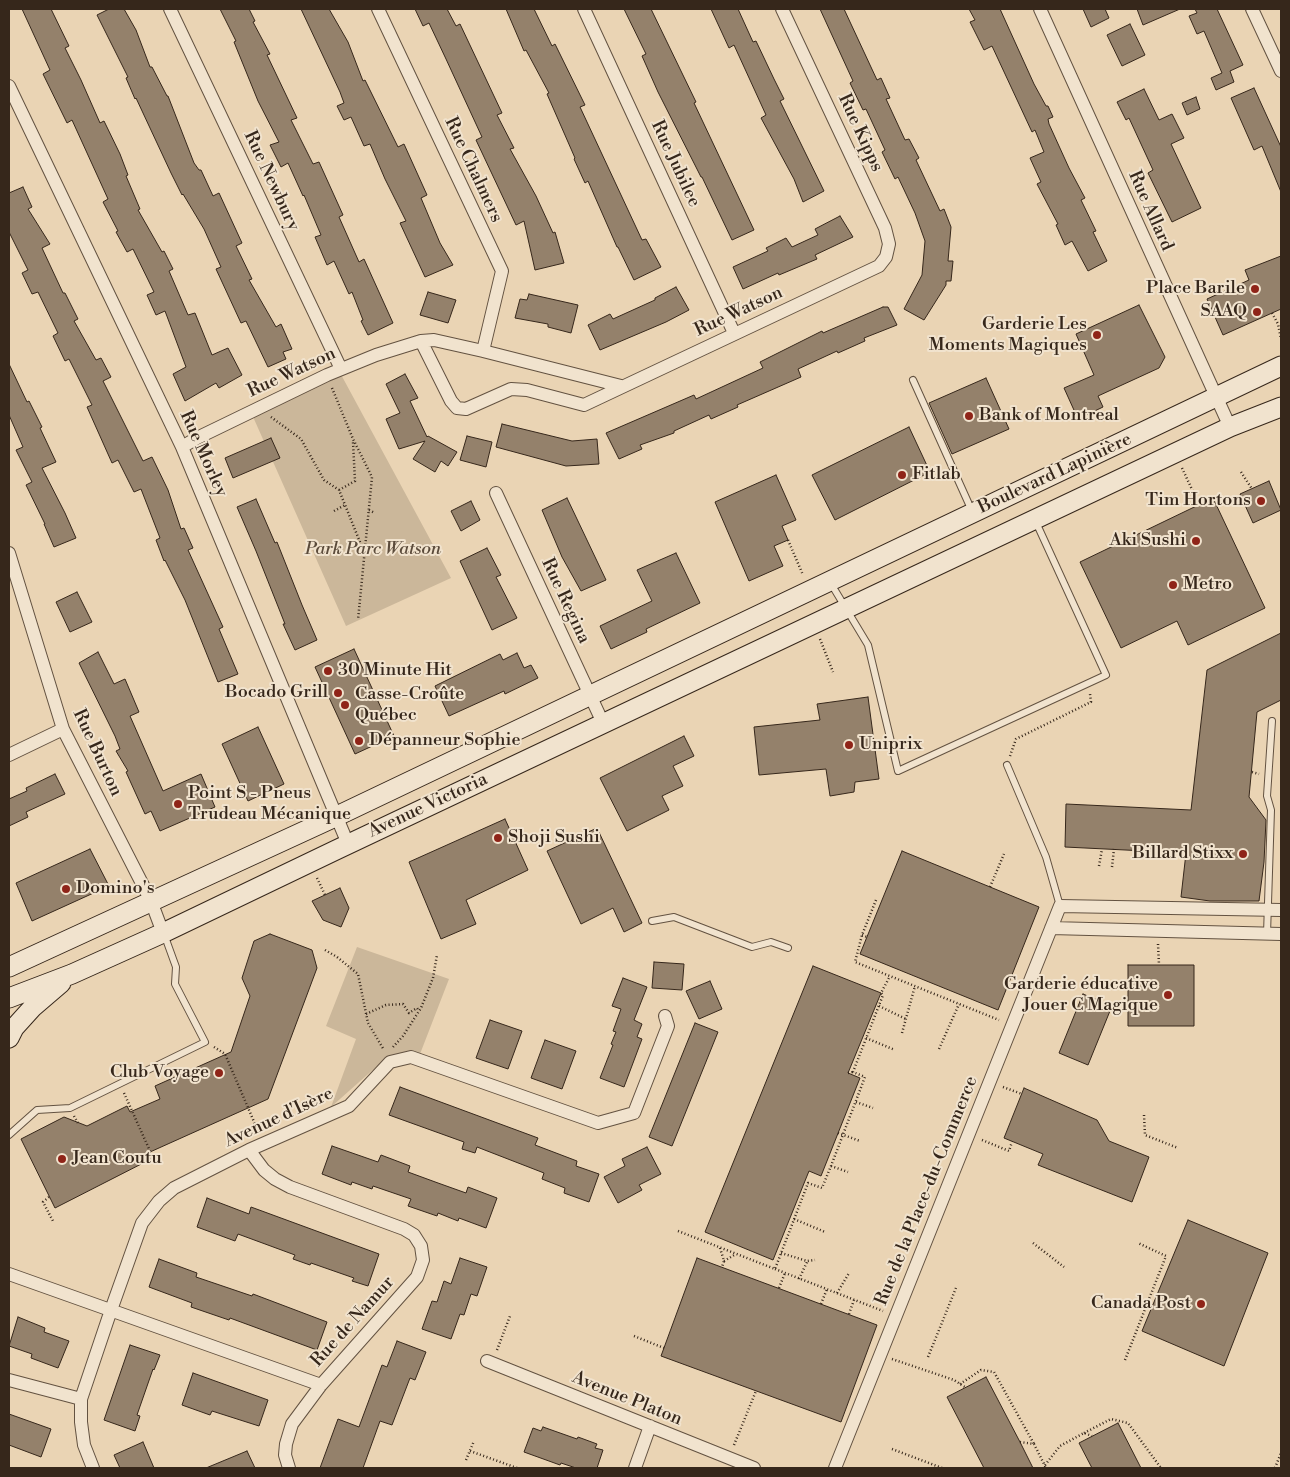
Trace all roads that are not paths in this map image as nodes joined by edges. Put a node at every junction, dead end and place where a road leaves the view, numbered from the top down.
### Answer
1 (170, 9) edge
2 (378, 9) edge
3 (584, 9) edge
4 (782, 9) edge
5 (1040, 9) edge
6 (1252, 9) edge
7 (1281, 71) edge
8 (9, 86) edge
9 (872, 269) joint
10 (734, 333) junction
11 (422, 341) junction
12 (483, 351) junction
13 (1281, 366) edge
14 (341, 369) junction
15 (912, 380) dead end
16 (621, 386) junction
17 (1216, 397) junction
18 (1281, 407) edge
19 (1230, 426) junction
20 (182, 447) junction
21 (496, 493) dead end
22 (973, 513) junction
23 (1034, 519) junction
24 (9, 553) edge
25 (829, 581) junction
26 (846, 608) junction
27 (590, 695) junction
28 (1272, 721) dead end
29 (603, 723) junction
30 (63, 730) junction
31 (9, 755) edge
32 (1007, 765) road end
33 (336, 817) junction
34 (348, 844) junction
35 (151, 902) junction
36 (1060, 906) junction
37 (1268, 910) junction
38 (1281, 910) edge
39 (652, 921) dead end
40 (1051, 928) junction
41 (163, 933) junction
42 (1267, 934) junction
43 (1281, 934) edge
44 (788, 948) dead end
45 (9, 967) edge
46 (72, 974) junction
47 (9, 998) edge
48 (666, 1016) dead end
49 (9, 1038) edge
50 (9, 1134) edge
51 (249, 1150) junction
52 (9, 1274) edge
53 (110, 1310) junction
54 (490, 1362) road end
55 (9, 1380) edge
56 (321, 1385) junction
57 (81, 1399) junction
58 (650, 1426) junction
59 (93, 1468) edge
60 (288, 1468) edge
61 (635, 1468) edge
62 (754, 1468) edge
63 (835, 1468) edge

1 - 14 street, Rue Newbury
2 - 12 street, Rue Chalmers
3 - 10 street, Rue Jubilee
4 - 9 street, Rue Kipps
5 - 17 street, Rue Allard
6 - 7 street
8 - 20 street, Rue Morley
9 - 10 street, Rue Watson
10 - 16 street, Rue Watson
11 - 12 street, Rue Watson
11 - 14 street, Rue Watson
11 - 16 street, Rue Watson
12 - 16 street, Rue Watson
13 - 17 main road, Boulevard Lapinière
14 - 20 street, Rue Watson
15 - 22 lane
17 - 19 street, Rue Allard
17 - 22 main road, Boulevard Lapinière
18 - 19 main road, Boulevard Lapinière
19 - 23 main road, Boulevard Lapinière
20 - 33 street, Rue Morley
21 - 27 street, Rue Regina
22 - 25 main road, Boulevard Lapinière
23 - 26 main road, Boulevard Lapinière
23 - 26 lane
24 - 30 street, Rue Burton
25 - 26 lane
25 - 27 main road, Avenue Victoria
26 - 29 main road, Avenue Victoria
27 - 29 street, Rue Regina
27 - 33 main road, Avenue Victoria
28 - 37 lane
29 - 34 main road, Avenue Victoria
30 - 31 street
30 - 35 street, Rue Burton
32 - 36 lane
33 - 34 street, Rue Morley
33 - 35 main road, Avenue Victoria
34 - 41 main road, Avenue Victoria
35 - 41 street, Rue Burton
35 - 45 main road, Avenue Victoria
36 - 37 street
36 - 40 street, Rue de la Place-du-Commerce
37 - 38 street
37 - 42 lane
39 - 44 lane
40 - 42 street
40 - 63 street, Rue de la Place-du-Commerce
41 - 46 main road, Avenue Victoria
41 - 50 lane
42 - 43 street
46 - 47 main road, Avenue Victoria
46 - 49 main road
48 - 51 street, Avenue d'Isère
51 - 53 street, Avenue d'Isère
51 - 56 street, Rue de Namur
52 - 53 street, Rue de Namur
53 - 56 street, Rue de Namur
53 - 57 street, Avenue d'Isère
54 - 58 street, Avenue Platon
55 - 57 street
56 - 60 street
57 - 59 street, Avenue d'Isère
58 - 61 street
58 - 62 street, Avenue Platon

